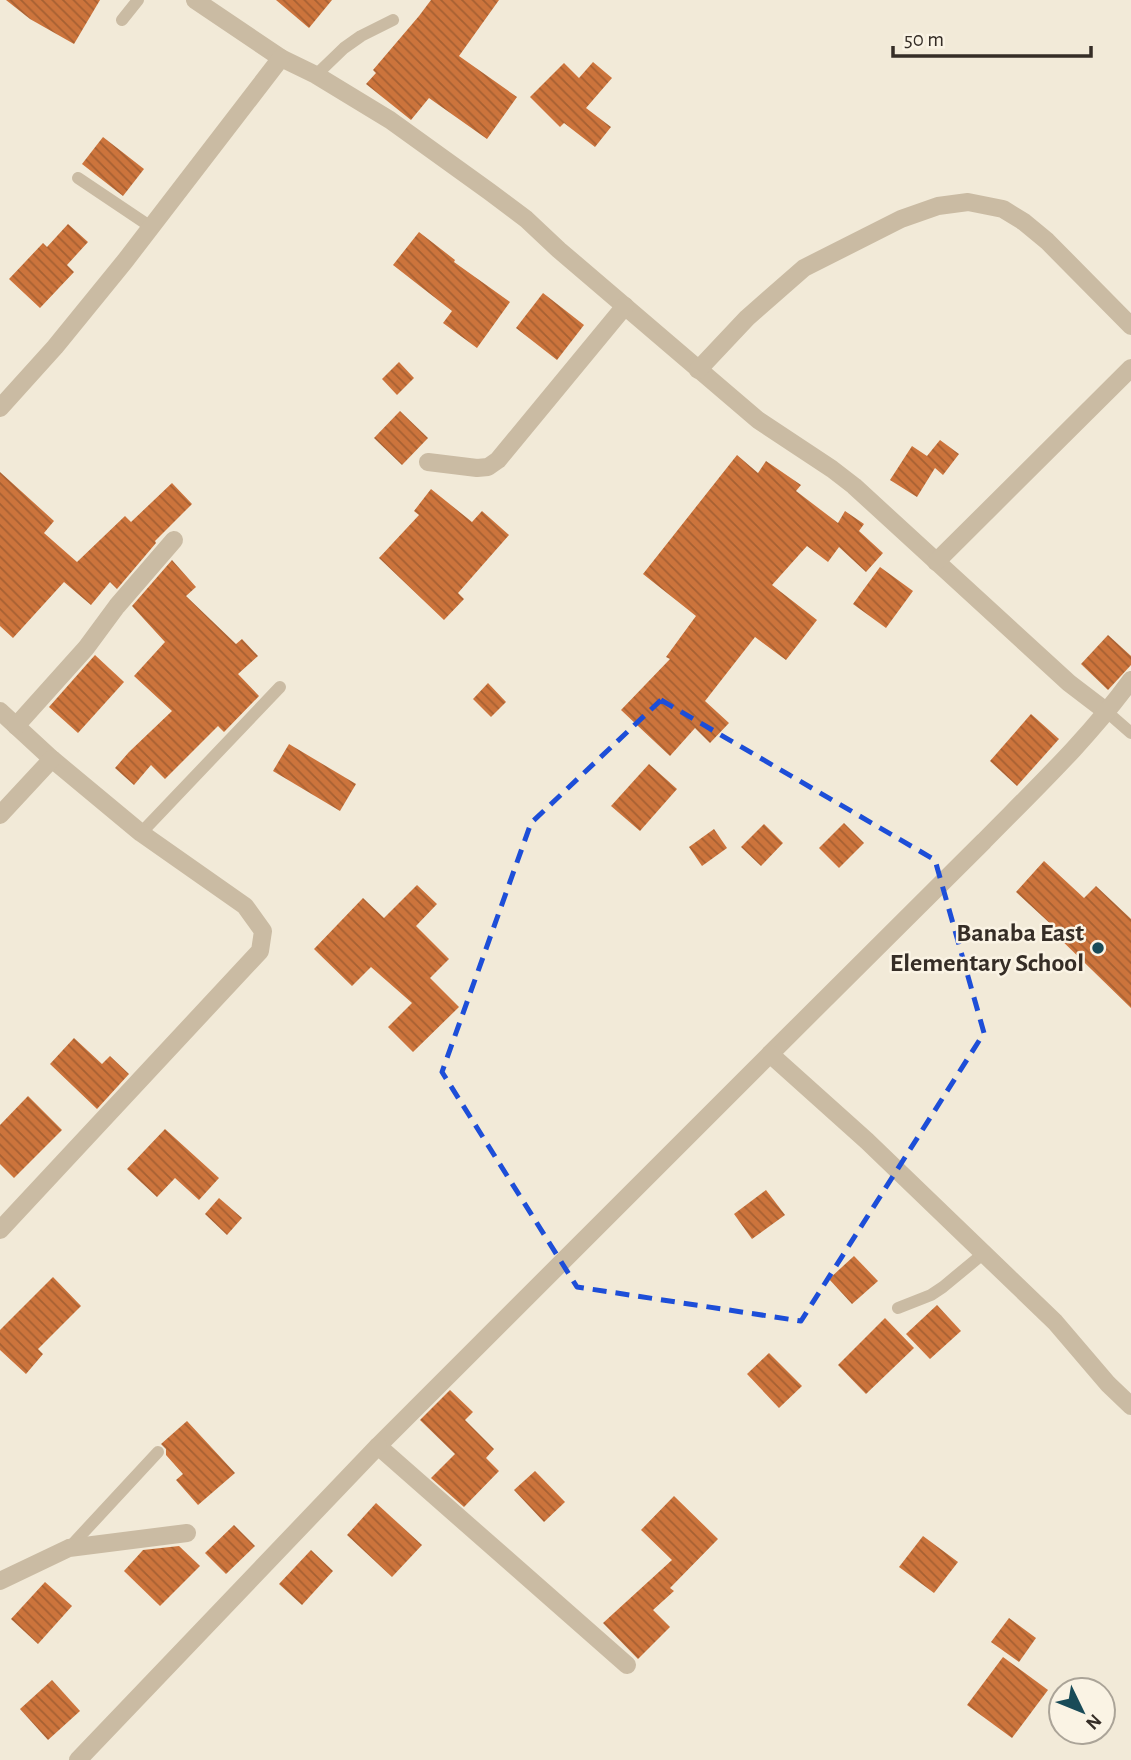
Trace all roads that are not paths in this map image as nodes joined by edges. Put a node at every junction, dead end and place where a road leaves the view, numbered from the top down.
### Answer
1 (138, 0) edge
2 (195, 0) edge
3 (122, 20) dead end
4 (393, 20) dead end
5 (281, 58) junction
6 (316, 75) junction
7 (78, 178) dead end
8 (151, 227) junction
9 (625, 306) junction
10 (1131, 326) edge
11 (1131, 368) edge
12 (698, 370) junction
13 (0, 408) edge
14 (428, 462) dead end
15 (174, 540) dead end
16 (936, 562) junction
17 (1131, 680) edge
18 (280, 687) dead end
19 (0, 711) edge
20 (1107, 712) junction
21 (16, 726) junction
22 (1131, 733) edge
23 (52, 760) junction
24 (0, 815) edge
25 (141, 833) junction
26 (770, 1054) junction
27 (0, 1230) edge
28 (984, 1253) junction
29 (898, 1308) dead end
30 (1131, 1406) edge
31 (378, 1447) junction
32 (158, 1452) dead end
33 (187, 1533) dead end
34 (69, 1548) junction
35 (0, 1581) edge
36 (627, 1665) dead end
37 (78, 1760) edge

1 - 3 lane
2 - 5 street
4 - 6 lane
5 - 6 street
5 - 8 street
6 - 9 street
7 - 8 lane
8 - 13 street
9 - 12 street
9 - 14 street
10 - 12 street
11 - 16 street
12 - 16 street
15 - 21 street
16 - 20 street
17 - 20 street
18 - 25 lane
19 - 21 street
20 - 22 lane
20 - 26 street
21 - 23 street
23 - 24 street
23 - 25 street
25 - 27 street
26 - 28 street
26 - 31 street
28 - 29 lane
28 - 30 street
31 - 36 street
31 - 37 street
32 - 34 lane
33 - 34 street
34 - 35 street

